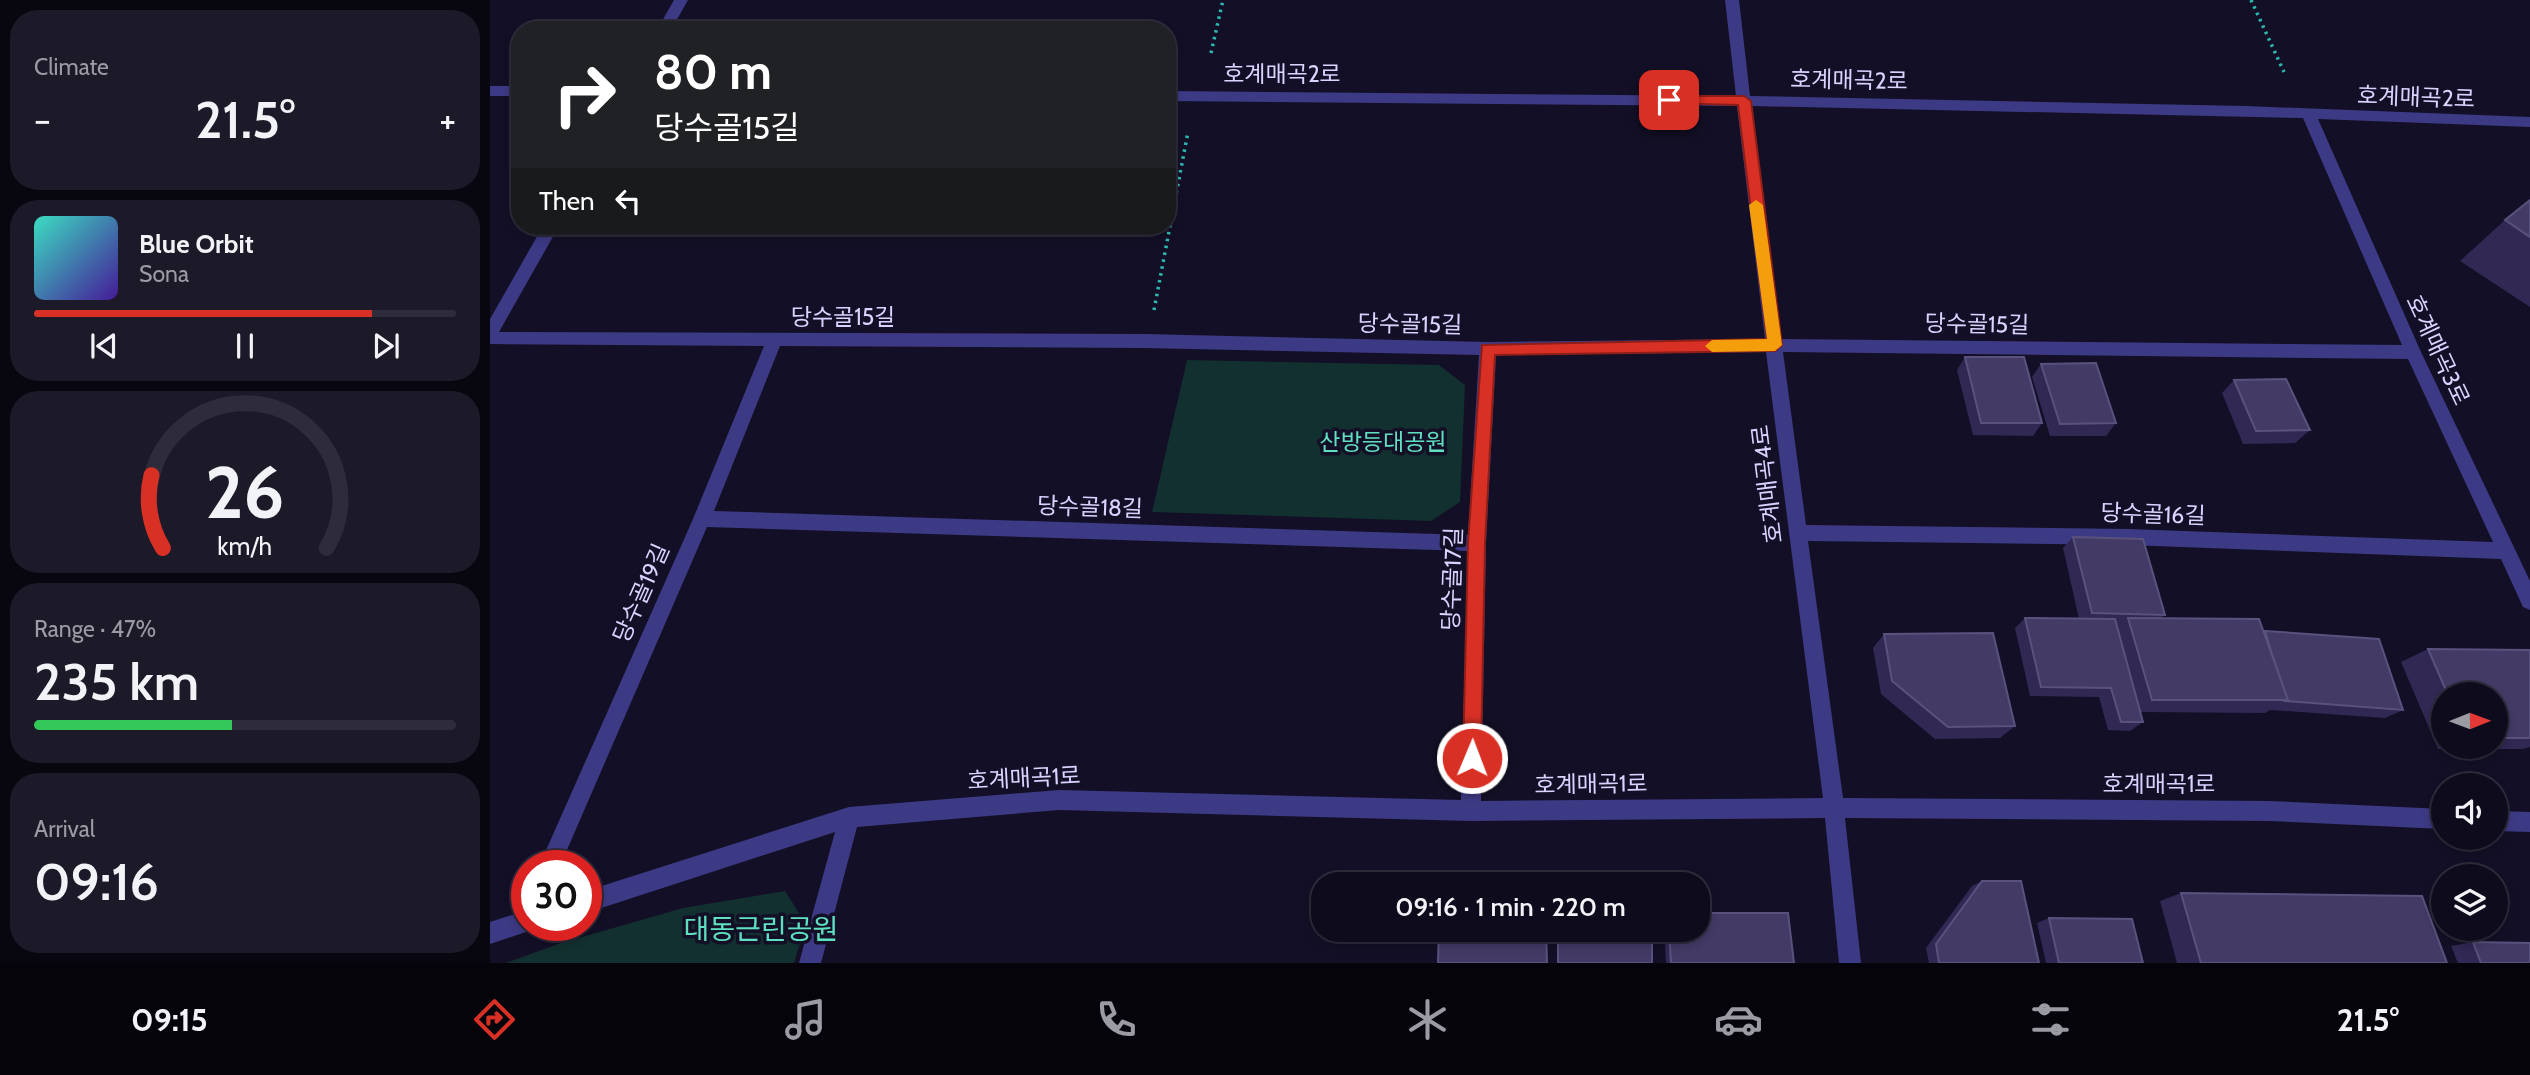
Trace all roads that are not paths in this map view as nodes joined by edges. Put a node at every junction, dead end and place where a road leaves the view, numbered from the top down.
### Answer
1 (681, 0) edge
2 (1732, 0) edge
3 (669, 21) edge
4 (490, 91) edge
5 (511, 91) edge
6 (1176, 96) edge
7 (1744, 101) junction
8 (2309, 116) junction
9 (2530, 122) edge
10 (546, 235) edge
11 (490, 336) edge
12 (775, 339) junction
13 (1775, 345) junction
14 (1488, 349) junction
15 (2413, 352) junction
16 (702, 519) junction
17 (1797, 533) junction
18 (1477, 543) junction
19 (2507, 551) junction
20 (2530, 601) edge
21 (1834, 808) junction
22 (1471, 811) junction
23 (849, 817) junction
24 (2431, 818) edge
25 (2508, 821) edge
26 (2530, 822) edge
27 (556, 850) edge
28 (602, 897) edge
29 (511, 925) edge
30 (490, 933) edge
31 (810, 963) edge
32 (1850, 963) edge

1 - 3 street
2 - 7 street, 호계매곡4로
4 - 5 street
6 - 7 street, 호계매곡2로
7 - 8 street, 호계매곡2로
7 - 13 street, 호계매곡4로
8 - 9 street, 호계매곡2로
8 - 15 street, 호계매곡3로
10 - 11 street
11 - 12 street, 당수골15길
12 - 14 street, 당수골15길
12 - 16 street, 당수골19길
13 - 14 street, 당수골15길
13 - 15 street, 당수골15길
13 - 17 street, 호계매곡4로
14 - 18 street, 당수골17길
15 - 19 street, 호계매곡3로
16 - 18 street, 당수골18길
16 - 27 street, 당수골19길
17 - 19 street, 당수골16길
17 - 21 street, 호계매곡4로
18 - 22 street, 당수골17길
19 - 20 street, 호계매곡3로
21 - 22 street, 호계매곡1로
21 - 24 street, 호계매곡1로
21 - 32 street, 호계매곡4로
22 - 23 street, 호계매곡1로
23 - 28 street, 호계매곡1로
23 - 31 street
25 - 26 street
29 - 30 street

